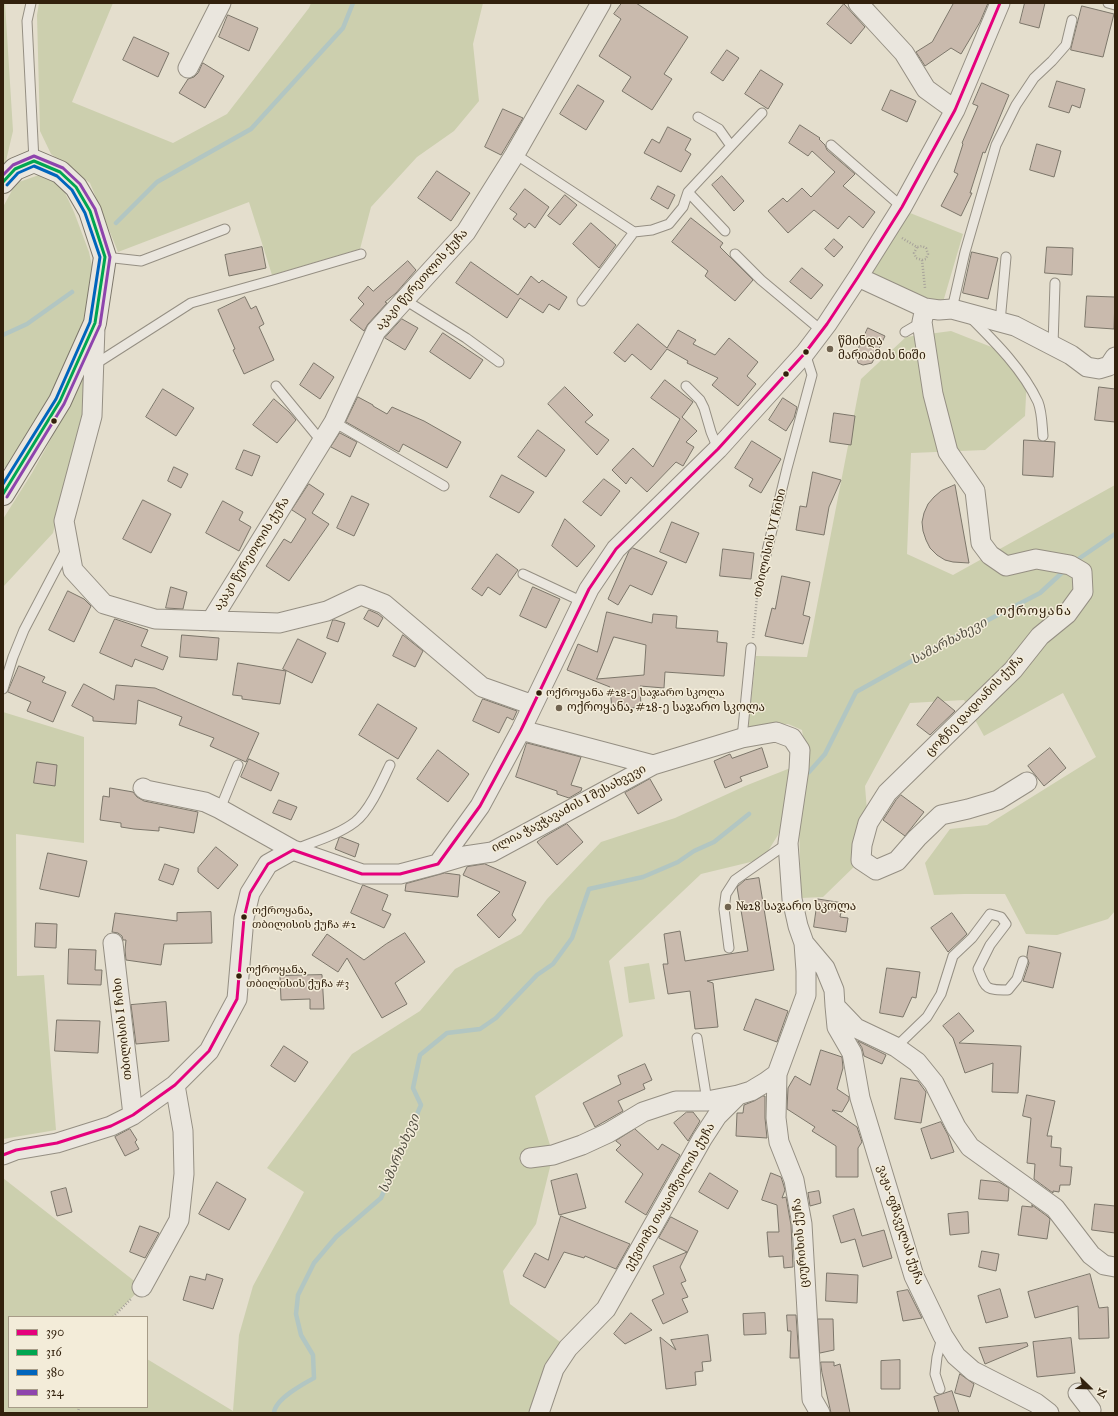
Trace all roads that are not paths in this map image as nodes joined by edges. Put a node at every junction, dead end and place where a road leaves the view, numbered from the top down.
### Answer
1 (31, 3) edge
2 (220, 3) edge
3 (601, 3) edge
4 (858, 3) edge
5 (1000, 3) edge
6 (1108, 3) edge
7 (1115, 5) edge
8 (1072, 20) dead end
9 (188, 68) dead end
10 (954, 110) junction
11 (762, 114) dead end
12 (698, 117) dead end
13 (831, 145) dead end
14 (731, 146) junction
15 (515, 154) junction
16 (34, 161) junction
17 (3, 182) edge
18 (688, 192) junction
19 (902, 207) junction
20 (225, 229) dead end
21 (634, 232) junction
22 (725, 232) dead end
23 (361, 254) dead end
24 (735, 254) dead end
25 (105, 257) junction
26 (1006, 257) dead end
27 (858, 277) junction
28 (1055, 283) dead end
29 (405, 300) junction
30 (582, 301) dead end
31 (959, 311) junction
32 (927, 313) junction
33 (1000, 322) junction
34 (95, 323) junction
35 (822, 331) junction
36 (904, 332) dead end
37 (1053, 345) junction
38 (805, 353) junction
39 (1115, 357) edge
40 (499, 362) dead end
41 (94, 365) junction
42 (276, 386) dead end
43 (686, 386) dead end
44 (334, 422) junction
45 (1043, 436) dead end
46 (322, 442) junction
47 (718, 449) junction
48 (444, 486) dead end
49 (3, 494) edge
50 (68, 545) junction
51 (766, 555) road end
52 (523, 574) dead end
53 (583, 602) junction
54 (211, 621) junction
55 (751, 648) road end
56 (3, 689) edge
57 (533, 705) junction
58 (521, 730) junction
59 (742, 738) junction
60 (238, 765) dead end
61 (390, 765) dead end
62 (653, 765) junction
63 (1027, 782) dead end
64 (143, 788) dead end
65 (220, 809) junction
66 (788, 843) junction
67 (293, 850) junction
68 (438, 864) junction
69 (113, 943) dead end
70 (804, 943) junction
71 (729, 948) dead end
72 (1022, 961) dead end
73 (835, 1006) junction
74 (697, 1038) dead end
75 (896, 1047) junction
76 (777, 1074) junction
77 (175, 1085) junction
78 (738, 1095) junction
79 (707, 1101) junction
80 (133, 1115) junction
81 (3, 1155) edge
82 (530, 1158) dead end
83 (1115, 1267) edge
84 (142, 1287) road end
85 (942, 1336) junction
86 (940, 1389) dead end
87 (1078, 1393) dead end
88 (539, 1413) edge
89 (820, 1413) edge
90 (1048, 1413) edge
91 (1090, 1413) edge

1 - 16 lane
2 - 9 street
3 - 15 street, აკაკი წერეთლის ქუჩა
4 - 10 street
5 - 10 street
6 - 7 lane
8 - 31 lane
10 - 19 street
11 - 14 lane
12 - 14 lane
13 - 19 lane
14 - 18 lane
15 - 21 lane
15 - 29 street, აკაკი წერეთლის ქუჩა
16 - 17 main road
16 - 25 main road
18 - 21 lane
18 - 22 lane
19 - 27 street
20 - 25 lane
21 - 30 lane
23 - 41 lane
24 - 35 lane
25 - 34 main road
26 - 33 lane
27 - 32 street
27 - 35 street
28 - 37 lane
29 - 40 lane
29 - 44 street, აკაკი წერეთლის ქუჩა
31 - 32 street
31 - 33 street
31 - 45 lane
32 - 36 lane
32 - 63 street, ცოტნე დადიანის ქუჩა
33 - 37 street
34 - 41 street
34 - 49 main road
35 - 38 street
37 - 39 street
38 - 47 street
38 - 51 lane, თბილისის VI ჩიხი
41 - 50 street
42 - 46 lane
43 - 47 lane
44 - 46 street, აკაკი წერეთლის ქუჩა
44 - 48 lane
46 - 54 street, აკაკი წერეთლის ქუჩა
47 - 53 street
50 - 54 street
50 - 56 lane
52 - 53 lane
53 - 57 street
54 - 57 street
55 - 59 lane
57 - 58 street
58 - 62 street
58 - 68 street
59 - 62 street, ილია ჭავჭავაძის I შესახვევი
59 - 66 street, ილია ჭავჭავაძის I შესახვევი
60 - 65 lane
61 - 67 lane
62 - 68 street, ილია ჭავჭავაძის I შესახვევი
64 - 65 street, ილია ჭავჭავაძის I შესახვევი
65 - 67 street, ილია ჭავჭავაძის I შესახვევი
66 - 70 street, ილია ჭავჭავაძის I შესახვევი
66 - 71 lane
67 - 68 street, ილია ჭავჭავაძის I შესახვევი
67 - 77 street
69 - 80 street, თბილისის I ჩიხი
70 - 73 street, ვაჟა-ფშაველას ქუჩა
70 - 76 street
72 - 75 lane
73 - 75 street
73 - 85 street, ვაჟა-ფშაველას ქუჩა
74 - 79 lane
75 - 83 street
76 - 78 street, ექვთიმე თაყაიშვილის ქუჩა
76 - 89 street, ციურიხის ქუჩა
77 - 80 street
77 - 84 street
78 - 79 street
78 - 88 street, ექვთიმე თაყაიშვილის ქუჩა
79 - 82 street
80 - 81 street
85 - 86 lane
85 - 90 street, ვაჟა-ფშაველას ქუჩა
87 - 91 street

